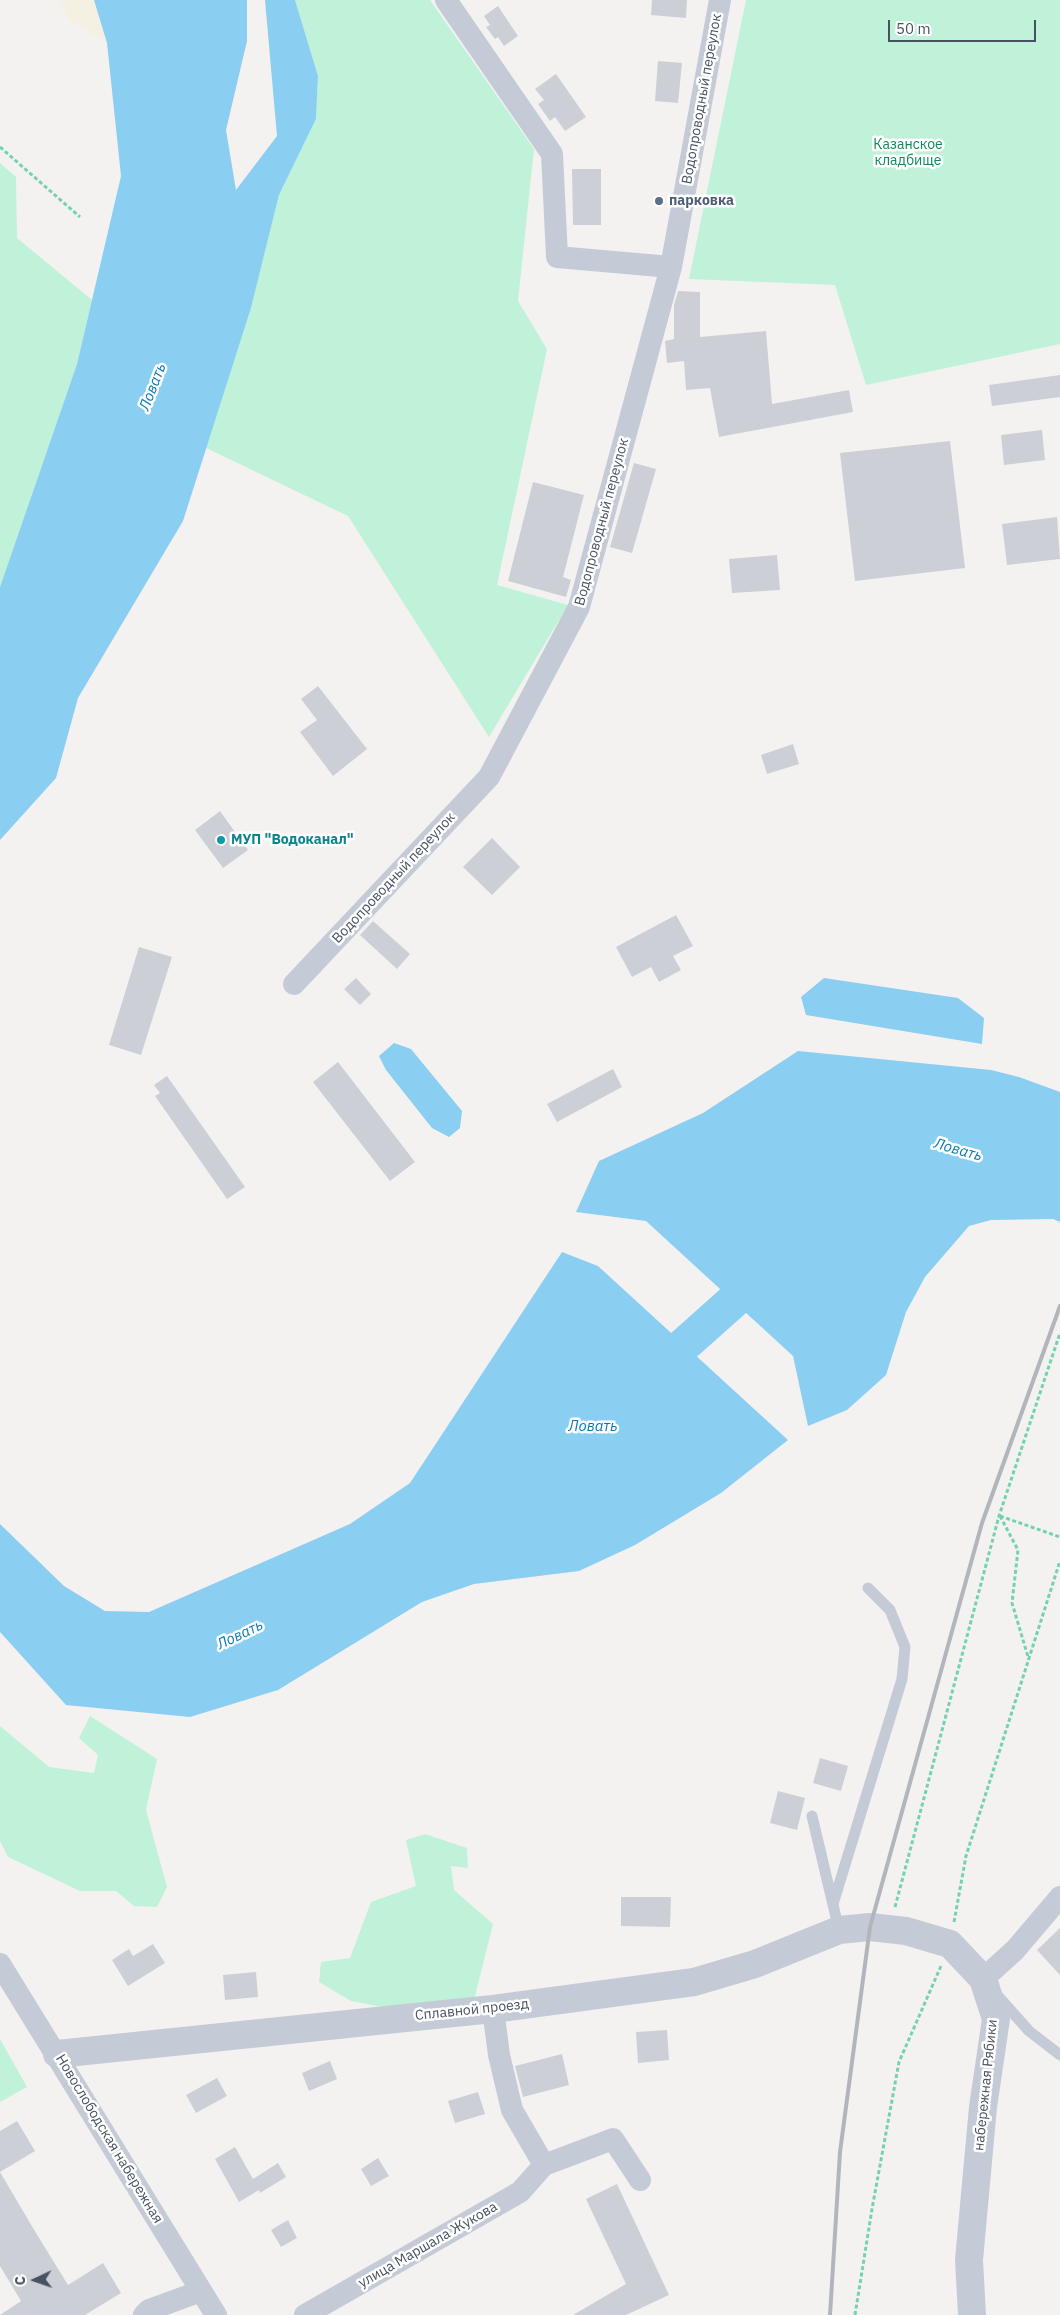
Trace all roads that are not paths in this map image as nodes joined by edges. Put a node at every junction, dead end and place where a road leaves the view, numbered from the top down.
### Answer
1 (446, 0) edge
2 (720, 0) edge
3 (671, 267) junction
4 (294, 984) dead end
5 (868, 1588) dead end
6 (812, 1816) dead end
7 (1060, 1897) edge
8 (833, 1904) junction
9 (839, 1930) junction
10 (950, 1944) joint
11 (0, 1964) edge
12 (983, 1979) junction
13 (494, 2009) junction
14 (57, 2054) junction
15 (1060, 2056) edge
16 (544, 2165) junction
17 (640, 2180) dead end
18 (201, 2291) junction
19 (144, 2315) edge
20 (216, 2315) edge
21 (306, 2315) edge
22 (972, 2315) edge

1 - 3 street
2 - 3 street, Водопроводный переулок
3 - 4 street, Водопроводный переулок
5 - 8 lane
6 - 8 lane
7 - 12 street
8 - 9 lane
9 - 10 street, Сплавной проезд
9 - 13 street, Сплавной проезд
10 - 12 street, набережная Рябики
11 - 14 street, Новослободская набережная
12 - 15 lane
12 - 22 street, набережная Рябики
13 - 14 street, Сплавной проезд
13 - 16 street
14 - 18 street, Новослободская набережная
16 - 17 street
16 - 21 street, улица Маршала Жукова
18 - 19 street
18 - 20 street, Новослободская набережная

